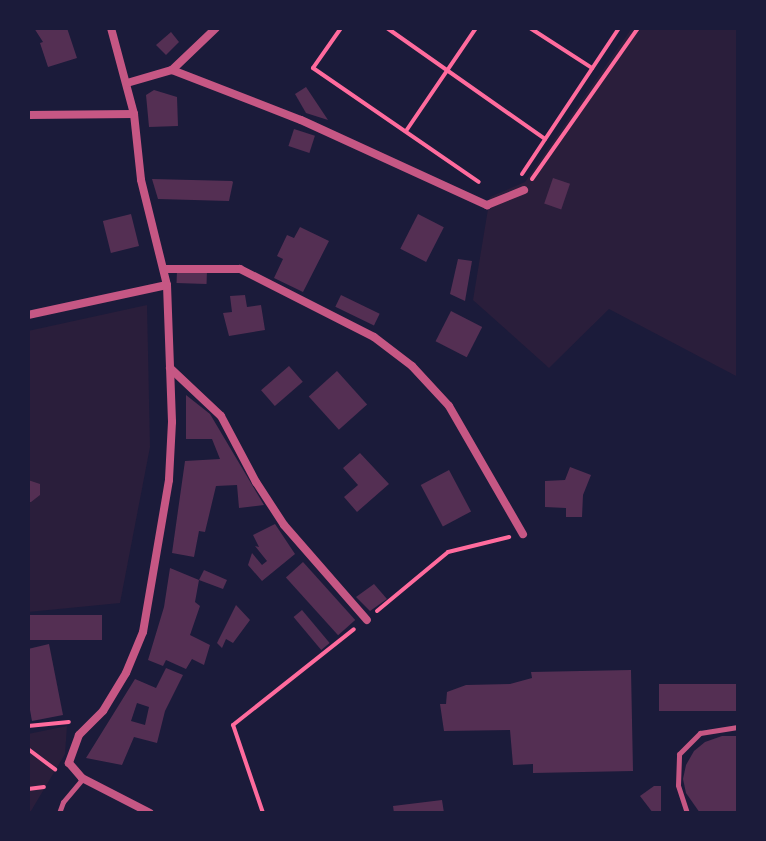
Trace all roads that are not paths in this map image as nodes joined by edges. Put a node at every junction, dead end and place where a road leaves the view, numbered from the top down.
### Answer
1 (216, 28) edge
2 (112, 31) edge
3 (172, 70) junction
4 (127, 83) junction
5 (134, 114) junction
6 (28, 115) edge
7 (524, 190) road end
8 (164, 269) junction
9 (167, 285) junction
10 (28, 315) edge
11 (170, 368) junction
12 (523, 534) road end
13 (367, 620) road end
14 (738, 727) edge
15 (82, 778) junction
16 (59, 813) edge
17 (150, 813) edge
18 (687, 813) edge

1 - 3 street
2 - 4 street
3 - 4 street
3 - 7 street
4 - 5 street
5 - 6 street
5 - 8 street
8 - 9 street
8 - 12 street
9 - 10 street
9 - 11 street
11 - 13 street
11 - 15 street
14 - 18 lane
15 - 16 lane
15 - 17 street

